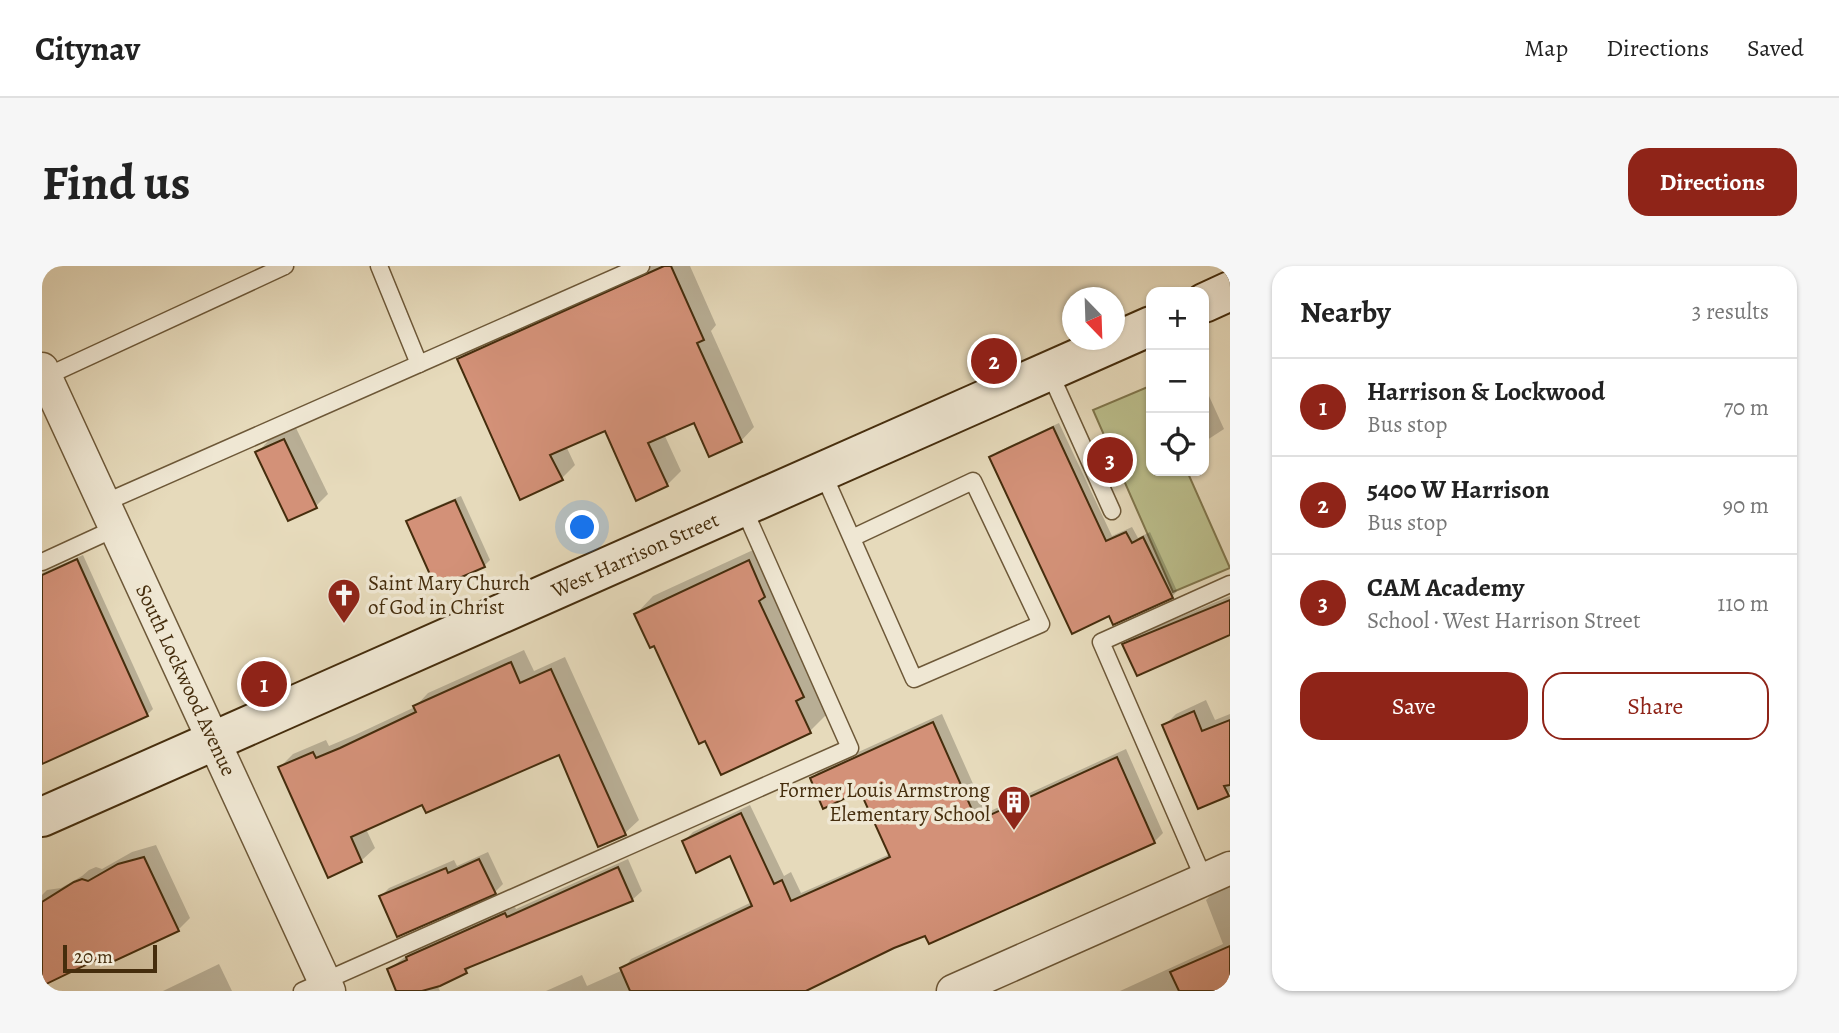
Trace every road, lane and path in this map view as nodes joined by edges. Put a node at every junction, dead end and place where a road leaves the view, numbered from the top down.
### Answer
1 (285, 266) edge
2 (379, 266) edge
3 (641, 266) edge
4 (1230, 291) edge
5 (1209, 301) edge
6 (1146, 328) edge
7 (419, 364) junction
8 (1049, 371) junction
9 (44, 373) edge
10 (822, 471) junction
11 (743, 507) junction
12 (1112, 511) dead end
13 (110, 516) junction
14 (852, 538) junction
15 (42, 562) edge
16 (1230, 584) edge
17 (215, 741) junction
18 (42, 817) edge
19 (1217, 874) edge
20 (319, 988) edge
21 (953, 991) edge

1 - 9 lane
2 - 7 lane
3 - 7 lane
4 - 5 street
6 - 8 street, West Harrison Street
7 - 13 lane
8 - 10 street, West Harrison Street
8 - 12 lane
9 - 13 street, South Lockwood Avenue
10 - 11 street, West Harrison Street
10 - 14 lane
11 - 17 street, West Harrison Street
11 - 20 lane
13 - 15 lane
13 - 17 street, South Lockwood Avenue
14 - 14 lane
16 - 19 lane
17 - 18 street, West Harrison Street
17 - 20 street, South Lockwood Avenue
19 - 21 street

